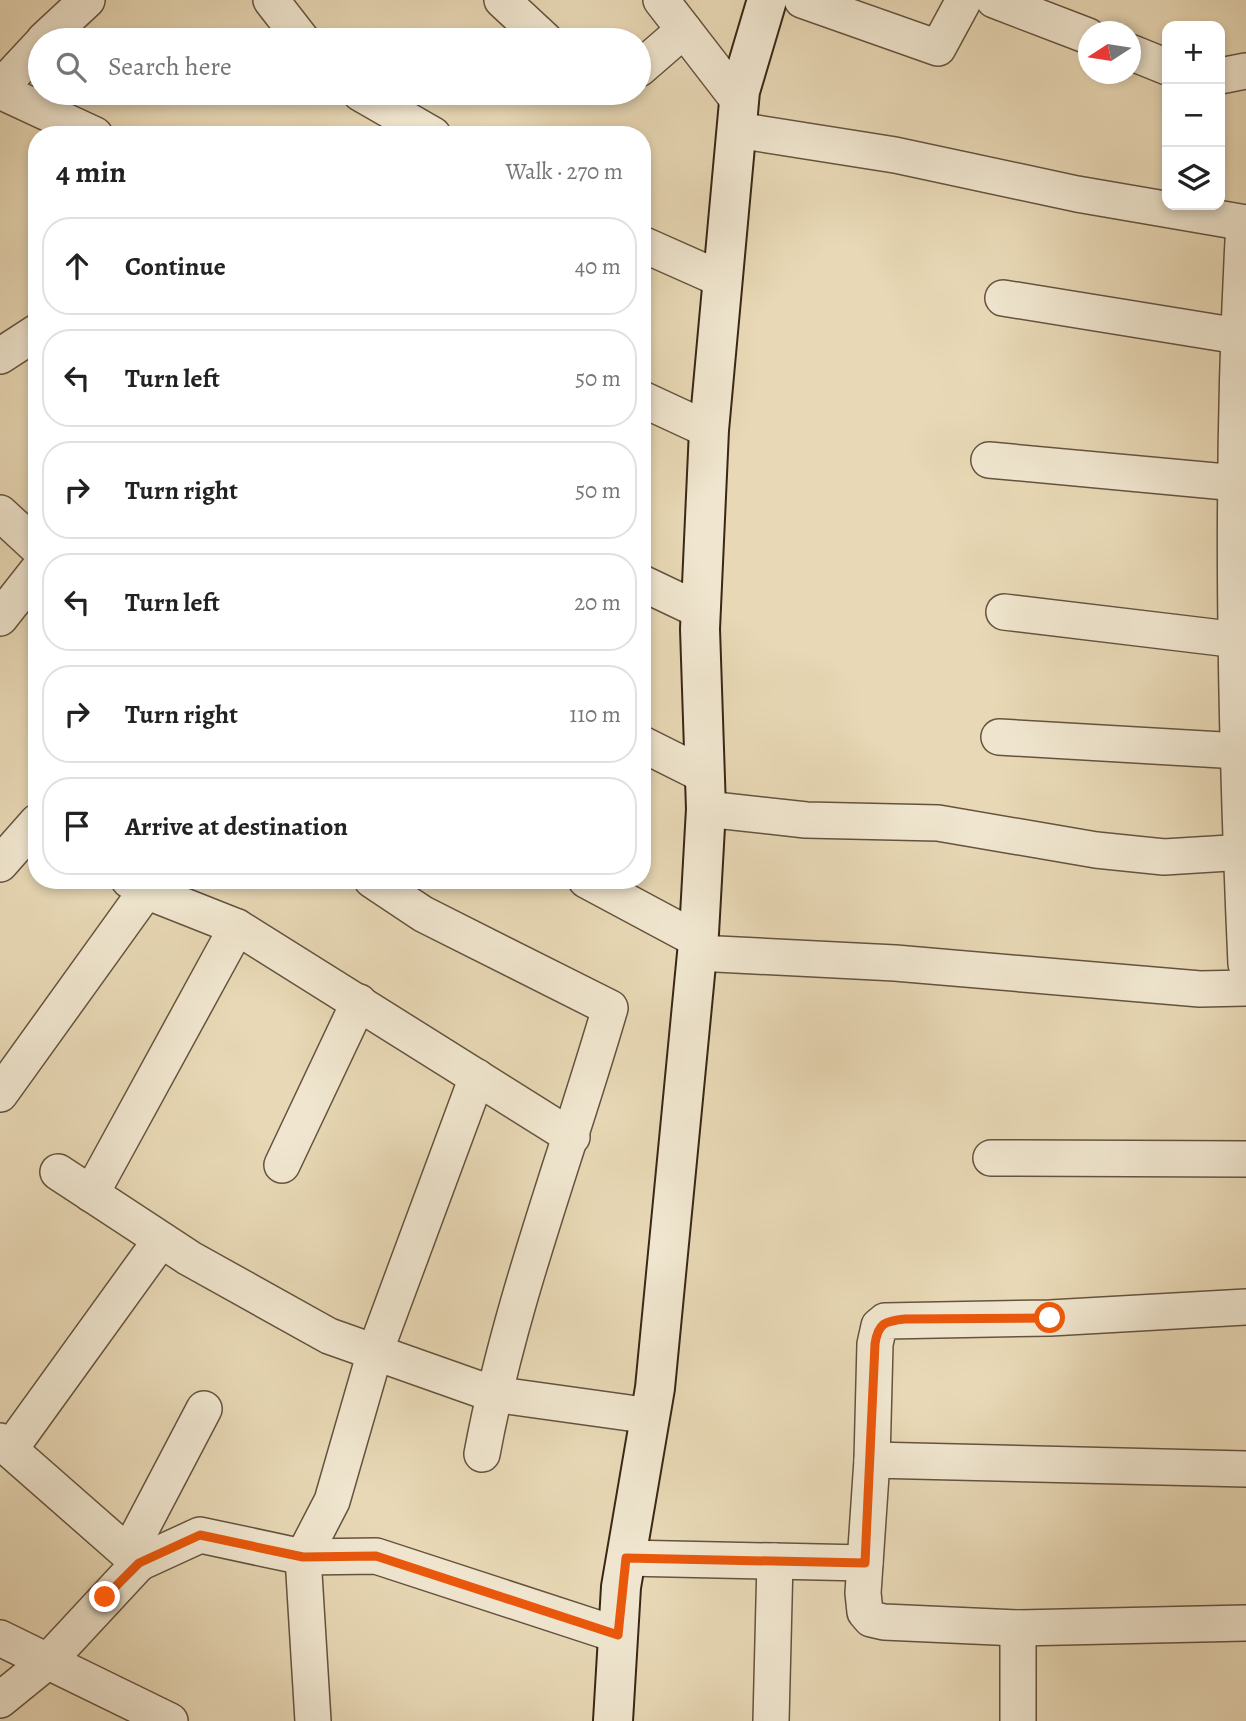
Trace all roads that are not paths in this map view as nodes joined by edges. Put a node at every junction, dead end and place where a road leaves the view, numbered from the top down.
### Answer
1 (87, 0) edge
2 (271, 0) edge
3 (502, 0) edge
4 (661, 0) edge
5 (802, 0) edge
6 (964, 0) edge
7 (994, 0) edge
8 (759, 5) edge
9 (57, 28) edge
10 (293, 28) edge
11 (532, 28) edge
12 (684, 30) junction
13 (1078, 32) edge
14 (1141, 56) edge
15 (28, 58) edge
16 (651, 59) edge
17 (1162, 64) edge
18 (1246, 71) edge
19 (1225, 75) edge
20 (0, 89) edge
21 (28, 103) edge
22 (33, 105) edge
23 (381, 105) edge
24 (738, 116) junction
25 (76, 126) edge
26 (417, 126) edge
27 (1245, 223) edge
28 (651, 248) edge
29 (723, 280) junction
30 (1003, 298) dead end
31 (1238, 337) junction
32 (28, 338) edge
33 (0, 356) edge
34 (651, 403) edge
35 (1241, 417) edge
36 (709, 430) junction
37 (989, 460) dead end
38 (1237, 482) junction
39 (0, 513) edge
40 (28, 539) edge
41 (1241, 570) edge
42 (28, 582) edge
43 (651, 587) edge
44 (701, 611) junction
45 (1004, 612) dead end
46 (0, 618) edge
47 (1238, 640) junction
48 (1242, 713) edge
49 (999, 737) dead end
50 (651, 751) edge
51 (1239, 751) junction
52 (705, 792) junction
53 (28, 832) edge
54 (1244, 852) edge
55 (0, 864) edge
56 (136, 889) edge
57 (145, 889) edge
58 (386, 889) edge
59 (601, 889) edge
60 (237, 927) junction
61 (698, 946) junction
62 (1246, 964) edge
63 (1246, 988) edge
64 (359, 1002) junction
65 (477, 1077) junction
66 (0, 1094) edge
67 (572, 1138) junction
68 (991, 1158) dead end
69 (1246, 1159) edge
70 (282, 1165) dead end
71 (58, 1172) dead end
72 (91, 1194) junction
73 (161, 1240) junction
74 (1246, 1307) edge
75 (375, 1352) junction
76 (493, 1394) junction
77 (204, 1409) dead end
78 (650, 1416) junction
79 (5, 1445) edge
80 (482, 1454) dead end
81 (872, 1460) junction
82 (1246, 1469) edge
83 (303, 1557) junction
84 (626, 1558) junction
85 (134, 1559) junction
86 (775, 1561) junction
87 (865, 1563) junction
88 (1246, 1623) edge
89 (1018, 1628) junction
90 (618, 1635) junction
91 (0, 1638) edge
92 (48, 1661) junction
93 (0, 1700) edge
94 (170, 1721) edge
95 (313, 1721) edge
96 (613, 1721) edge
97 (771, 1721) edge
98 (1018, 1721) edge

1 - 9 street
2 - 10 street
3 - 11 street
4 - 12 street
5 - 6 street
7 - 13 street
8 - 24 street
12 - 16 street
12 - 24 street
14 - 17 street
15 - 20 street
18 - 19 street
20 - 21 street
22 - 25 street
23 - 26 street
24 - 27 street
24 - 29 street
27 - 31 street
28 - 29 street
29 - 36 street
30 - 31 street
31 - 35 street
32 - 33 street
34 - 36 street
35 - 38 street
36 - 44 street
37 - 38 street
38 - 41 street
39 - 40 street
41 - 47 street
42 - 46 street
43 - 44 street
44 - 52 street
45 - 47 street
47 - 48 street
48 - 51 street
49 - 51 street
50 - 52 street
51 - 54 street
52 - 54 street
52 - 61 street
53 - 55 street
54 - 62 street
56 - 66 street
57 - 60 street
58 - 67 street
59 - 61 street
60 - 64 street
60 - 72 street
61 - 63 street
61 - 78 street
64 - 65 street
64 - 70 street
65 - 67 street
65 - 75 street
67 - 76 street
68 - 69 street
71 - 72 street
72 - 73 street
73 - 75 street
73 - 79 street
74 - 81 street
75 - 76 street
75 - 83 street
76 - 78 street
76 - 80 street
77 - 85 street
78 - 84 street
79 - 85 street
81 - 82 street
81 - 87 street
83 - 85 street
83 - 90 street
83 - 95 street
84 - 86 street
84 - 90 street
85 - 92 street
86 - 87 street
86 - 97 street
87 - 89 street
88 - 89 street
89 - 98 street
90 - 96 street
91 - 92 street
92 - 93 street
92 - 94 street

